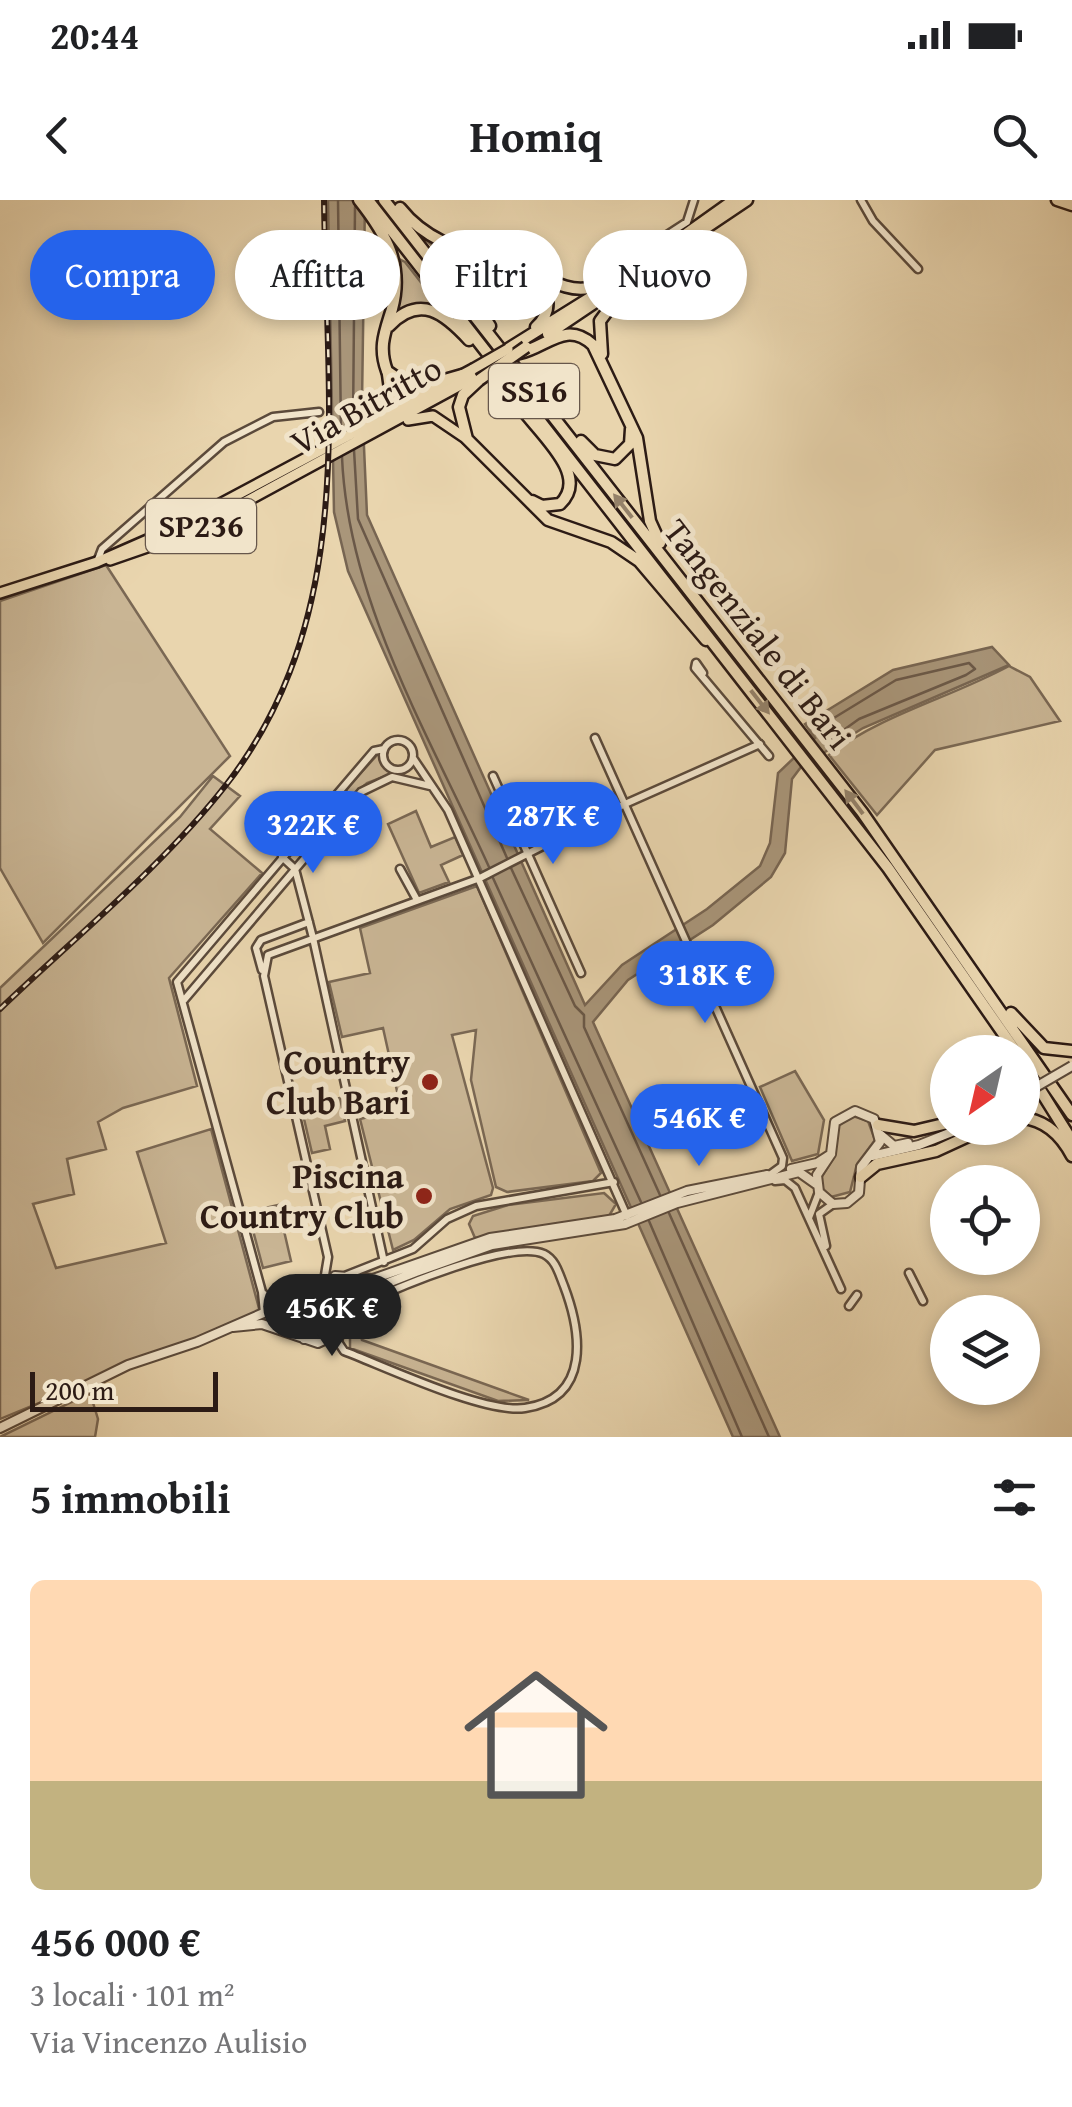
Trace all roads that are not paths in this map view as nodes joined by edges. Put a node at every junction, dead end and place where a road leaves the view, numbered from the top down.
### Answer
1 (388, 200) edge
2 (694, 200) edge
3 (720, 200) edge
4 (734, 200) edge
5 (747, 200) edge
6 (861, 200) edge
7 (1057, 200) edge
8 (366, 204) edge
9 (1072, 206) edge
10 (675, 230) edge
11 (694, 230) edge
12 (697, 230) edge
13 (700, 230) edge
14 (918, 269) dead end
15 (583, 286) edge
16 (583, 304) edge
17 (583, 306) edge
18 (602, 320) edge
19 (385, 330) junction
20 (524, 344) junction
21 (483, 348) junction
22 (507, 353) junction
23 (605, 365) junction
24 (386, 371) junction
25 (462, 375) junction
26 (476, 375) junction
27 (504, 375) junction
28 (534, 391) junction
29 (416, 405) junction
30 (320, 412) dead end
31 (630, 424) junction
32 (467, 440) junction
33 (296, 470) junction
34 (523, 496) junction
35 (125, 529) junction
36 (135, 545) junction
37 (97, 562) junction
38 (683, 583) junction
39 (0, 593) edge
40 (723, 654) junction
41 (703, 673) dead end
42 (595, 738) dead end
43 (760, 744) junction
44 (384, 749) junction
45 (769, 756) dead end
46 (413, 758) junction
47 (401, 773) junction
48 (492, 776) dead end
49 (431, 787) junction
50 (339, 791) junction
51 (351, 802) junction
52 (626, 804) junction
53 (524, 855) junction
54 (282, 857) junction
55 (295, 869) junction
56 (400, 869) dead end
57 (480, 878) junction
58 (417, 900) junction
59 (308, 922) junction
60 (313, 938) junction
61 (581, 972) dead end
62 (264, 976) junction
63 (992, 996) junction
64 (184, 1000) junction
65 (985, 1008) junction
66 (998, 1035) edge
67 (1004, 1035) edge
68 (1072, 1052) edge
69 (1072, 1066) edge
70 (1040, 1085) edge
71 (1040, 1090) edge
72 (1072, 1115) edge
73 (1040, 1122) edge
74 (880, 1130) junction
75 (930, 1130) edge
76 (930, 1135) edge
77 (1072, 1141) edge
78 (951, 1145) edge
79 (830, 1154) junction
80 (871, 1156) junction
81 (1072, 1156) edge
82 (772, 1174) junction
83 (861, 1177) junction
84 (614, 1182) junction
85 (754, 1184) junction
86 (817, 1188) junction
87 (675, 1199) junction
88 (832, 1204) junction
89 (631, 1217) junction
90 (810, 1218) junction
91 (826, 1247) junction
92 (328, 1257) junction
93 (384, 1262) junction
94 (909, 1272) dead end
95 (347, 1276) junction
96 (323, 1287) junction
97 (841, 1289) dead end
98 (262, 1292) junction
99 (858, 1295) dead end
100 (293, 1300) junction
101 (923, 1300) dead end
102 (355, 1306) junction
103 (848, 1306) dead end
104 (264, 1313) junction
105 (343, 1323) junction
106 (233, 1328) junction
107 (304, 1339) junction
108 (0, 1428) edge

1 - 15 highway
1 - 22 highway, Tangenziale di Bari / SS16
2 - 10 street
3 - 11 highway
4 - 12 highway
5 - 13 highway
6 - 14 street
7 - 9 highway
8 - 19 highway
8 - 21 highway, Tangenziale di Bari / SS16
16 - 20 highway
17 - 20 highway
18 - 23 highway
19 - 21 highway
19 - 24 highway
20 - 22 highway, bridge
21 - 27 highway, Tangenziale di Bari / SS16
22 - 22 highway
22 - 23 highway
22 - 26 highway, bridge
22 - 28 highway, Tangenziale di Bari / SS16
23 - 31 highway
24 - 25 highway
24 - 33 main road
25 - 26 main road, Via Bitritto / SP236
25 - 29 main road, Via Bitritto / SP236
26 - 29 main road, Via Bitritto / SP236
26 - 32 highway
27 - 34 highway
27 - 40 highway, Tangenziale di Bari / SS16
28 - 31 highway
38 -> 28 highway, Tangenziale di Bari / SS16
29 - 33 main road, Via Bitritto / SP236
30 - 35 street
31 - 38 highway
32 - 33 main road
32 - 34 highway
33 - 36 main road, Via Bitritto / SP236
33 - 37 main road, Via Bitritto / SP236
34 - 40 highway
35 - 36 street
35 - 37 street
36 - 37 main road, Via Bitritto / SP236
37 - 39 main road, Via Bitritto
63 -> 38 highway, Tangenziale di Bari / SS16
40 -> 65 highway, Tangenziale di Bari / SS16
41 - 43 street
42 - 52 street
43 - 45 street
43 - 52 street
44 - 46 street
44 - 47 street
44 - 50 street
46 - 47 street
46 - 49 street
47 - 49 street
47 - 51 street
48 - 53 street
49 - 57 street
50 - 51 street
50 - 54 street
51 - 55 street
52 - 53 street
52 - 82 street
53 - 57 street
53 - 61 street
54 - 55 street
54 - 64 street
55 - 59 street
55 - 64 street
56 - 58 street
57 - 58 street
57 - 84 street
58 - 60 street
59 - 60 street
59 - 62 street
60 - 62 street
60 - 93 street
62 - 92 street
63 - 68 highway
63 - 72 highway, Tangenziale di Bari / SS16
64 - 98 street
65 - 66 highway
65 - 67 highway, Tangenziale di Bari / SS16
69 - 70 street, bridge
71 - 77 highway
73 - 81 highway
74 - 75 highway
74 - 79 street
74 - 80 street
76 - 80 street
78 - 83 highway
79 - 82 street
79 - 86 street
80 - 83 street
82 - 87 street
83 - 88 street
84 - 89 street
84 - 93 street
85 - 86 street
85 - 87 street
85 - 90 street
86 - 88 street
86 - 90 street
87 - 89 street
88 - 91 street
89 - 95 street
89 - 102 street
90 - 91 street
91 - 97 street
92 - 95 street
92 - 96 street
93 - 95 street
94 - 101 street
95 - 96 street
95 - 102 street
96 - 100 street
96 - 107 street
98 - 100 street
98 - 104 street
99 - 103 street
100 - 104 street
102 - 105 street
102 - 105 street
104 - 106 street
105 - 107 street
106 - 107 street
106 - 108 street

